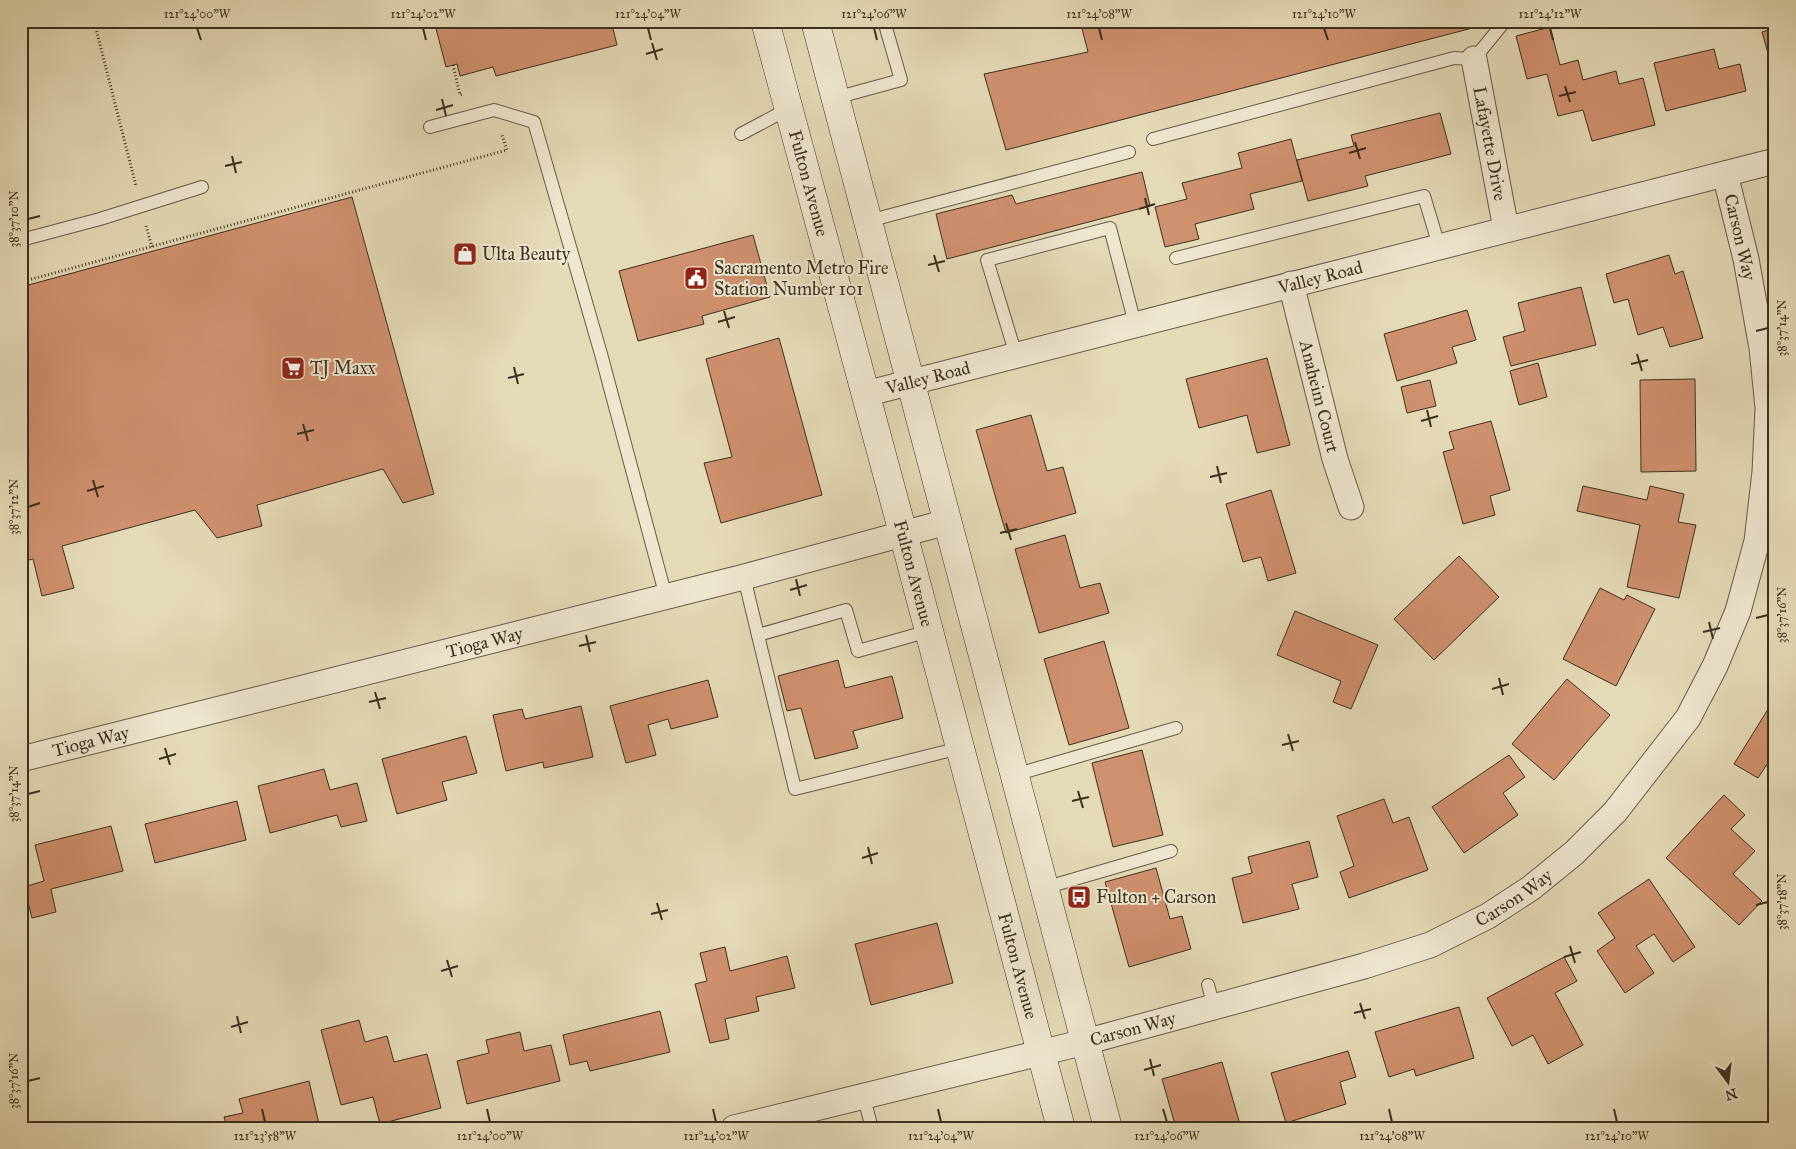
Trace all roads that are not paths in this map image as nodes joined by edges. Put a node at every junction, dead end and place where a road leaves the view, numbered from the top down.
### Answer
1 (765, 21) edge
2 (815, 21) edge
3 (884, 21) edge
4 (1505, 21) edge
5 (1474, 59) junction
6 (835, 98) junction
7 (788, 109) junction
8 (430, 127) dead end
9 (741, 134) dead end
10 (1153, 139) dead end
11 (1129, 152) dead end
12 (1775, 161) edge
13 (1725, 174) junction
14 (202, 188) dead end
15 (868, 221) junction
16 (1506, 229) junction
17 (21, 240) edge
18 (1439, 246) junction
19 (1176, 258) dead end
20 (1290, 284) junction
21 (1135, 324) junction
22 (1016, 355) junction
23 (910, 382) junction
24 (865, 394) junction
25 (1351, 507) dead end
26 (947, 522) junction
27 (903, 533) junction
28 (744, 578) junction
29 (666, 597) junction
30 (929, 631) junction
31 (758, 635) junction
32 (1176, 728) dead end
33 (960, 748) junction
34 (21, 759) edge
35 (1014, 776) junction
36 (1172, 851) dead end
37 (1044, 888) junction
38 (1085, 1042) junction
39 (1041, 1051) junction
40 (863, 1095) junction
41 (734, 1128) edge
42 (872, 1128) edge
43 (949, 1128) edge
44 (955, 1128) edge
45 (1061, 1128) edge
46 (1108, 1128) edge

1 - 7 main road, Fulton Avenue
2 - 6 main road
3 - 6 lane
4 - 5 lane
5 - 10 lane
5 - 16 street, Lafayette Drive
6 - 15 main road
7 - 9 lane
7 - 24 main road, Fulton Avenue
8 - 29 lane
11 - 15 lane
12 - 13 street, Valley Road
13 - 16 street, Valley Road
13 - 38 street, Carson Way
14 - 17 lane
15 - 23 main road
16 - 18 street, Valley Road
18 - 19 lane
18 - 20 street, Valley Road
20 - 21 street, Valley Road
20 - 25 street, Anaheim Court
21 - 22 street, Valley Road
21 - 22 lane
22 - 23 street, Valley Road
23 - 24 street, Valley Road
23 - 26 main road
24 - 27 main road, Fulton Avenue
26 - 27 street, Tioga Way
26 - 35 main road
27 - 28 street, Tioga Way
27 - 30 main road, Fulton Avenue
28 - 29 street, Tioga Way
28 - 31 lane
29 - 34 street, Tioga Way
30 - 31 lane
30 - 33 main road, Fulton Avenue
31 - 33 lane
32 - 35 lane
33 - 39 main road, Fulton Avenue
35 - 37 main road
36 - 37 lane
37 - 38 main road
38 - 39 street, Carson Way
38 - 46 main road
39 - 40 street, Carson Way
39 - 45 main road, Fulton Avenue
40 - 41 street, Carson Way
40 - 42 lane
43 - 44 lane

